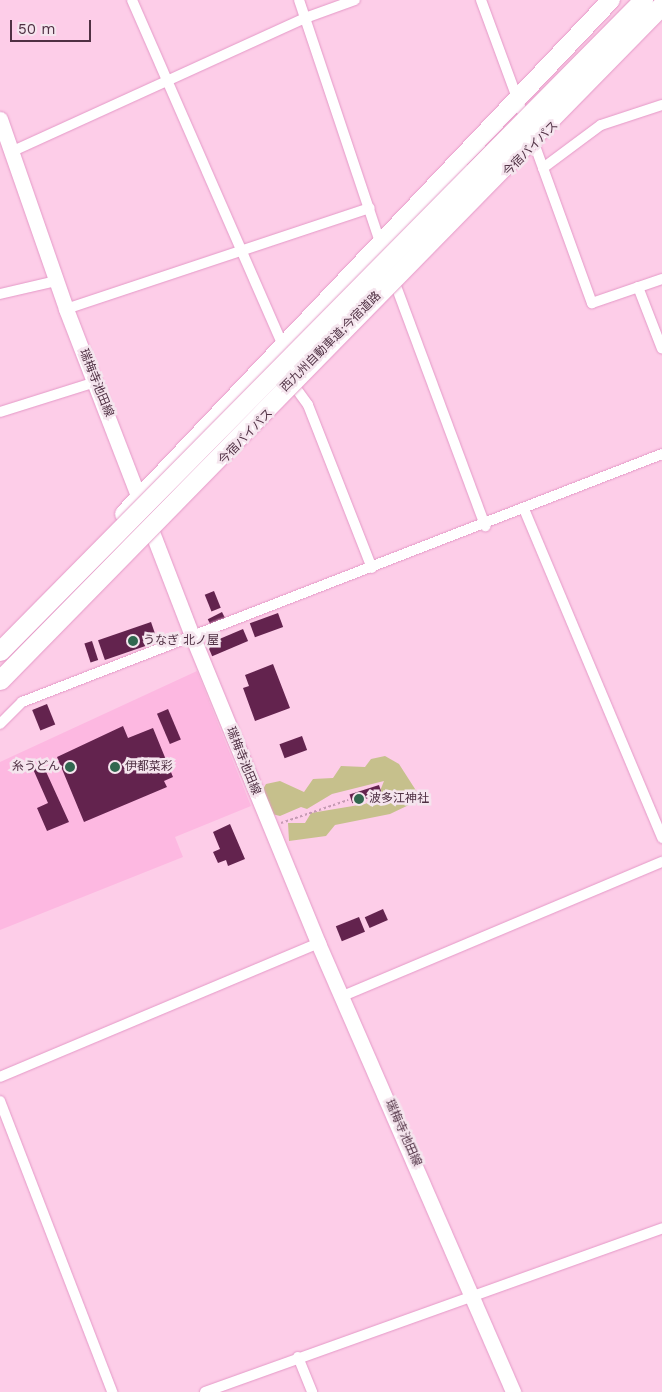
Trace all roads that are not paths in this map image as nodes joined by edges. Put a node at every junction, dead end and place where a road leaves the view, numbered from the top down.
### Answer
1 (132, 0) edge
2 (299, 0) edge
3 (355, 0) edge
4 (481, 0) edge
5 (611, 0) edge
6 (643, 0) edge
7 (662, 5) edge
8 (662, 15) edge
9 (305, 18) junction
10 (167, 80) junction
11 (516, 97) junction
12 (662, 105) edge
13 (0, 119) edge
14 (535, 145) junction
15 (11, 152) junction
16 (543, 168) junction
17 (370, 208) junction
18 (380, 242) junction
19 (241, 248) junction
20 (662, 279) edge
21 (56, 281) junction
22 (395, 285) junction
23 (638, 287) junction
24 (0, 294) edge
25 (66, 310) junction
26 (283, 346) junction
27 (662, 349) edge
28 (96, 382) junction
29 (295, 387) junction
30 (0, 412) edge
31 (662, 454) edge
32 (141, 495) junction
33 (524, 509) junction
34 (485, 526) junction
35 (155, 532) junction
36 (372, 568) junction
37 (193, 638) junction
38 (0, 642) edge
39 (0, 680) edge
40 (0, 690) edge
41 (0, 724) edge
42 (662, 838) edge
43 (662, 862) edge
44 (318, 943) junction
45 (343, 996) junction
46 (0, 1077) edge
47 (0, 1101) edge
48 (662, 1228) edge
49 (474, 1294) junction
50 (298, 1357) junction
51 (112, 1392) edge
52 (205, 1392) edge
53 (312, 1392) edge
54 (512, 1392) edge

1 - 10 street
2 - 9 street
3 - 9 street
4 - 11 street
5 - 11 highway
6 - 38 highway, 西九州自動車道;今宿道路, bridge
7 - 39 highway, 西九州自動車道;今宿道路, bridge
8 - 14 highway, 今宿バイパス
9 - 10 street
9 - 17 street
10 - 15 street
10 - 19 street
11 - 14 street
11 - 18 highway
12 - 16 street
13 - 15 main road, 瑞梅寺池田線
14 - 16 street
14 - 22 highway, 今宿バイパス
15 - 21 main road, 瑞梅寺池田線
16 - 23 street
17 - 18 street
17 - 19 street
18 - 22 street
18 - 26 highway
19 - 25 street
19 - 26 street
20 - 23 street
21 - 24 street
21 - 25 main road, 瑞梅寺池田線
22 - 29 highway, 今宿バイパス
22 - 34 street
23 - 27 street
25 - 28 main road, 瑞梅寺池田線
26 - 32 highway
28 - 30 street
28 - 32 main road, 瑞梅寺池田線
29 - 35 highway, 今宿バイパス
29 - 36 street
31 - 33 street
32 - 35 main road, 瑞梅寺池田線
32 - 38 highway
33 - 34 street
33 - 42 street
34 - 36 street
35 - 37 main road, 瑞梅寺池田線
35 - 40 highway, 今宿バイパス
36 - 37 street
37 - 41 street
37 - 44 main road, 瑞梅寺池田線
43 - 45 street
44 - 45 main road, 瑞梅寺池田線
44 - 46 street
45 - 49 main road, 瑞梅寺池田線
47 - 51 street
48 - 49 street
49 - 50 street
49 - 54 main road, 瑞梅寺池田線
50 - 52 street
50 - 53 street

